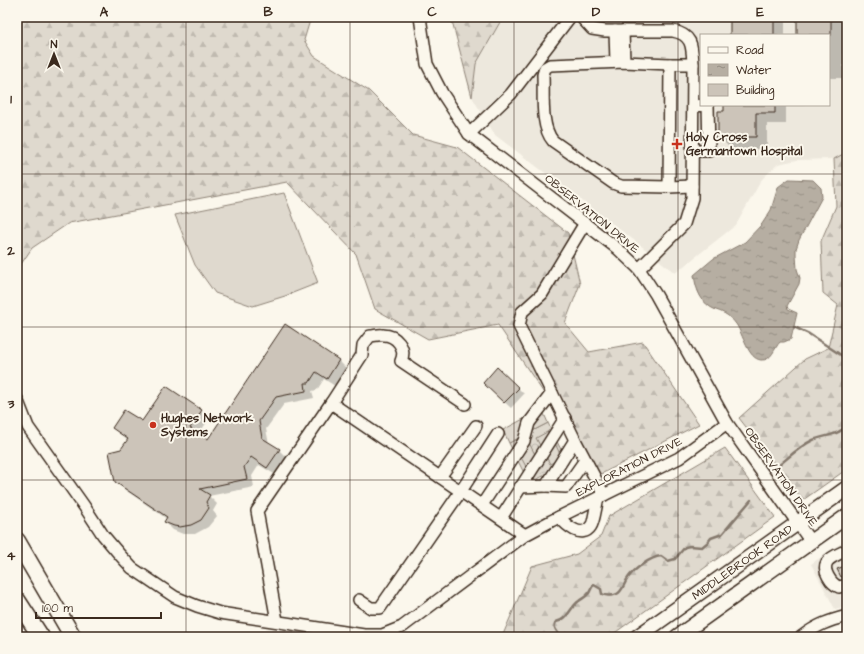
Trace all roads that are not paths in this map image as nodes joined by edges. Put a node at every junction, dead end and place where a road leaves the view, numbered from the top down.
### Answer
1 (420, 17) edge
2 (570, 17) edge
3 (581, 17) edge
4 (619, 31) junction
5 (620, 62) junction
6 (670, 64) junction
7 (693, 64) junction
8 (693, 106) junction
9 (700, 106) edge
10 (708, 106) edge
11 (469, 134) junction
12 (693, 151) junction
13 (692, 186) junction
14 (669, 187) junction
15 (585, 224) junction
16 (639, 269) junction
17 (552, 393) junction
18 (17, 399) edge
19 (331, 403) junction
20 (465, 404) dead end
21 (565, 418) junction
22 (727, 423) junction
23 (476, 426) dead end
24 (498, 434) dead end
25 (575, 440) junction
26 (585, 460) junction
27 (440, 477) junction
28 (546, 486) junction
29 (520, 487) junction
30 (847, 488) edge
31 (461, 491) junction
32 (601, 497) junction
33 (482, 505) junction
34 (847, 516) edge
35 (560, 517) junction
36 (501, 518) junction
37 (798, 524) junction
38 (525, 535) junction
39 (17, 541) edge
40 (811, 542) junction
41 (847, 550) edge
42 (847, 585) edge
43 (17, 600) edge
44 (359, 600) dead end
45 (847, 616) edge
46 (276, 621) junction
47 (41, 637) edge
48 (73, 637) edge
49 (637, 637) edge
50 (677, 637) edge
51 (801, 637) edge

1 - 11 street, OBSERVATION DRIVE
2 - 11 street
3 - 4 street
4 - 5 street
4 - 7 street
5 - 6 street
5 - 14 street
6 - 7 street
6 - 14 street
7 - 8 street
8 - 9 street
8 - 12 street
10 - 12 street
11 - 15 street, OBSERVATION DRIVE
12 - 13 street
13 - 14 street
13 - 16 street
15 - 16 street, OBSERVATION DRIVE
15 - 17 street
16 - 22 street, OBSERVATION DRIVE
17 - 21 street
17 - 33 street
18 - 46 street, EXPLORATION DRIVE
19 - 20 street
19 - 27 street
19 - 46 street
21 - 25 street
21 - 29 street
22 - 32 street, EXPLORATION DRIVE
22 - 37 street, OBSERVATION DRIVE
23 - 27 street
24 - 31 street
25 - 26 street
25 - 28 street
26 - 28 street
26 - 32 street
27 - 31 street
28 - 29 street
29 - 36 street
30 - 37 main road, MIDDLEBROOK ROAD
31 - 33 street
31 - 44 street
32 - 35 street, EXPLORATION DRIVE
32 - 35 street
33 - 36 street
34 - 40 main road, MIDDLEBROOK ROAD
35 - 38 street, EXPLORATION DRIVE
36 - 38 street
37 - 40 street, OBSERVATION DRIVE
37 - 49 main road, MIDDLEBROOK ROAD
38 - 46 street, EXPLORATION DRIVE
39 - 48 highway
40 - 50 main road, MIDDLEBROOK ROAD
41 - 42 street
43 - 47 highway
45 - 51 street

